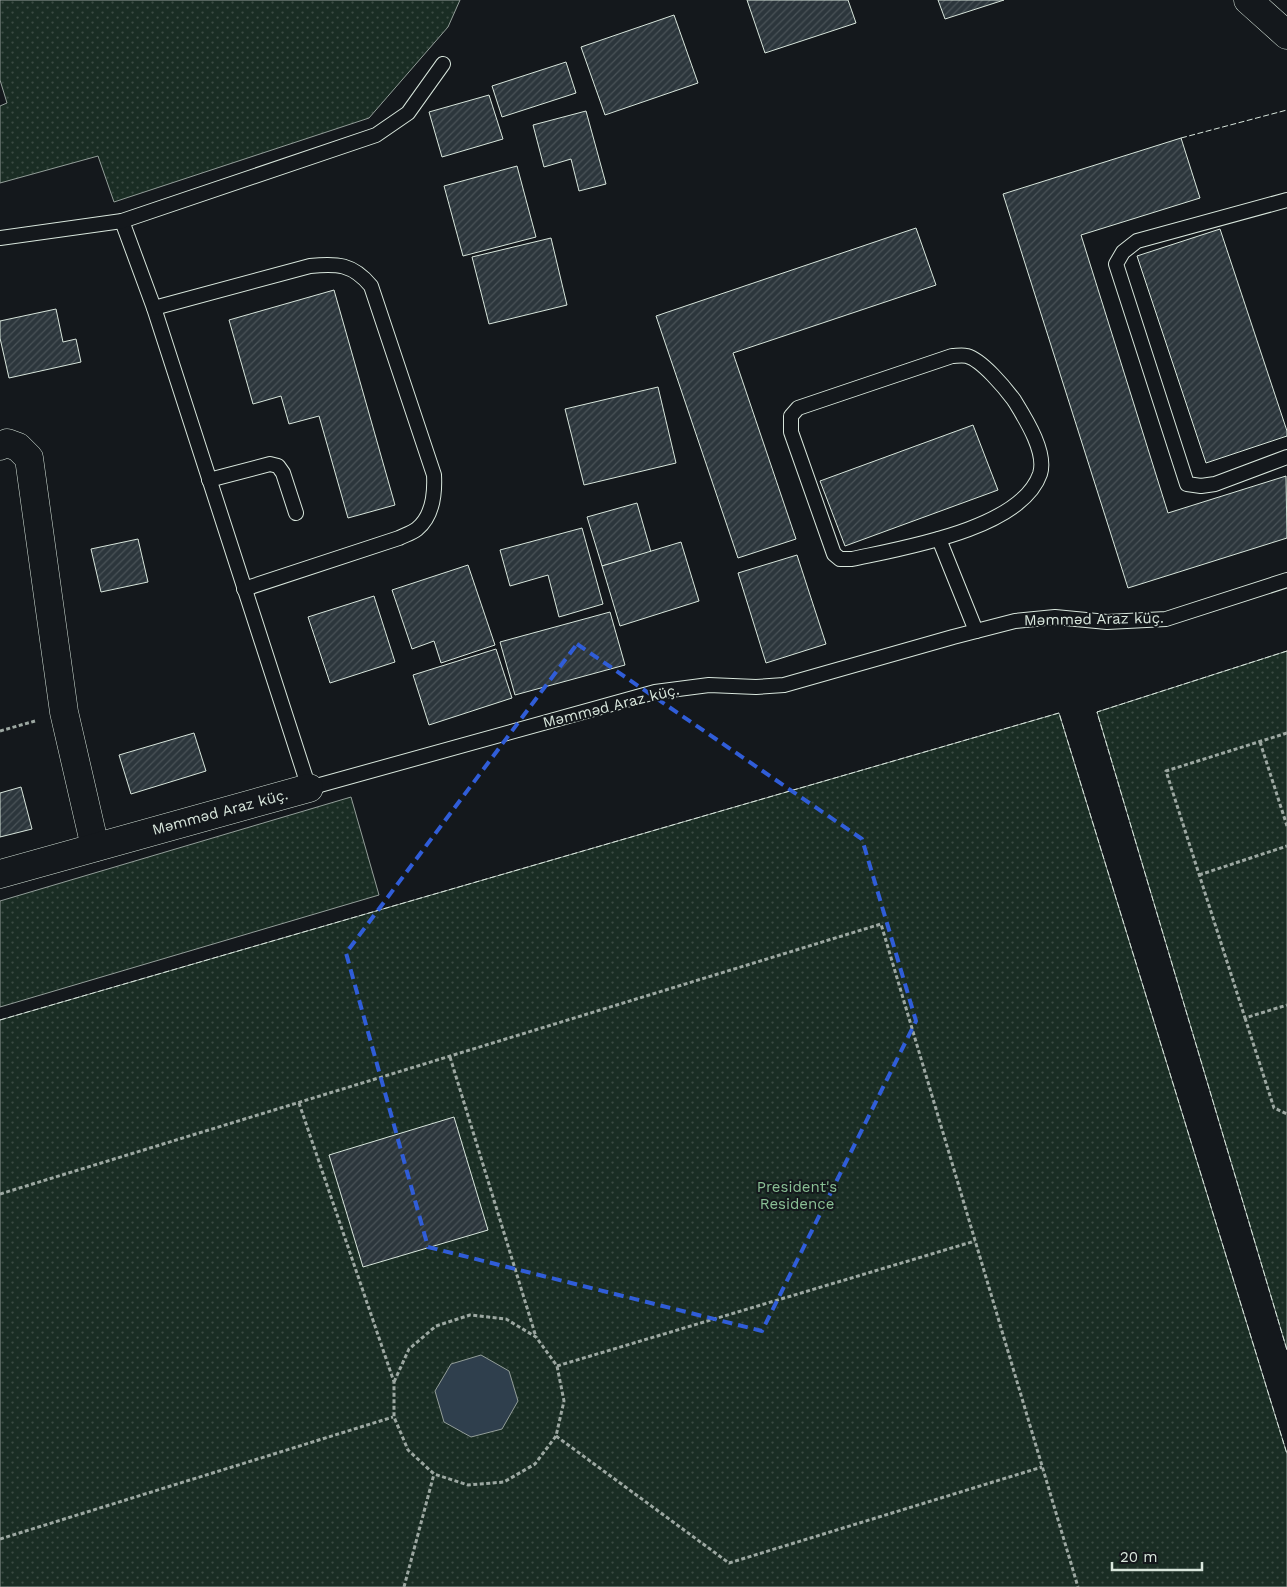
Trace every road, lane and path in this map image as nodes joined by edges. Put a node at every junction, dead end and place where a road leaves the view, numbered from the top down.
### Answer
1 (1248, 0) edge
2 (1287, 35) edge
3 (444, 64) dead end
4 (1287, 200) edge
5 (122, 221) junction
6 (0, 238) edge
7 (154, 308) junction
8 (0, 446) edge
9 (1287, 456) edge
10 (209, 480) junction
11 (296, 513) dead end
12 (939, 539) junction
13 (1287, 580) edge
14 (244, 589) junction
15 (976, 630) junction
16 (64, 712) junction
17 (0, 731) edge
18 (1287, 734) edge
19 (1260, 742) junction
20 (309, 788) junction
21 (1287, 826) edge
22 (95, 846) junction
23 (1287, 846) edge
24 (0, 874) edge
25 (1199, 875) junction
26 (1287, 1005) edge
27 (1245, 1018) junction
28 (450, 1058) junction
29 (300, 1103) junction
30 (1287, 1114) edge
31 (0, 1194) edge
32 (975, 1241) junction
33 (536, 1337) junction
34 (557, 1366) junction
35 (394, 1382) junction
36 (394, 1417) junction
37 (556, 1436) junction
38 (1042, 1467) junction
39 (434, 1474) junction
40 (0, 1539) edge
41 (404, 1587) edge
42 (1078, 1587) edge

1 - 2 street
3 - 5 lane
4 - 9 lane
5 - 6 lane
5 - 7 lane
7 - 10 lane
7 - 14 lane
8 - 16 street
10 - 11 lane
10 - 14 lane
12 - 12 lane
12 - 15 lane
13 - 15 lane, Məmməd Araz küç.
14 - 20 lane
15 - 20 lane, Məmməd Araz küç.
16 - 17 path
16 - 22 street
18 - 19 path
19 - 21 path
19 - 25 path
20 - 22 street, Məmməd Araz küç.
22 - 24 street, Məmməd Araz küç.
23 - 25 path
25 - 27 path
26 - 27 path
27 - 30 path
28 - 29 path
28 - 32 path
28 - 33 path
29 - 31 path
29 - 35 path
32 - 34 path
32 - 38 path
33 - 34 path
33 - 35 path
34 - 37 path
35 - 36 path
36 - 39 path
36 - 40 path
37 - 38 path
37 - 39 path
38 - 42 path
39 - 41 path

